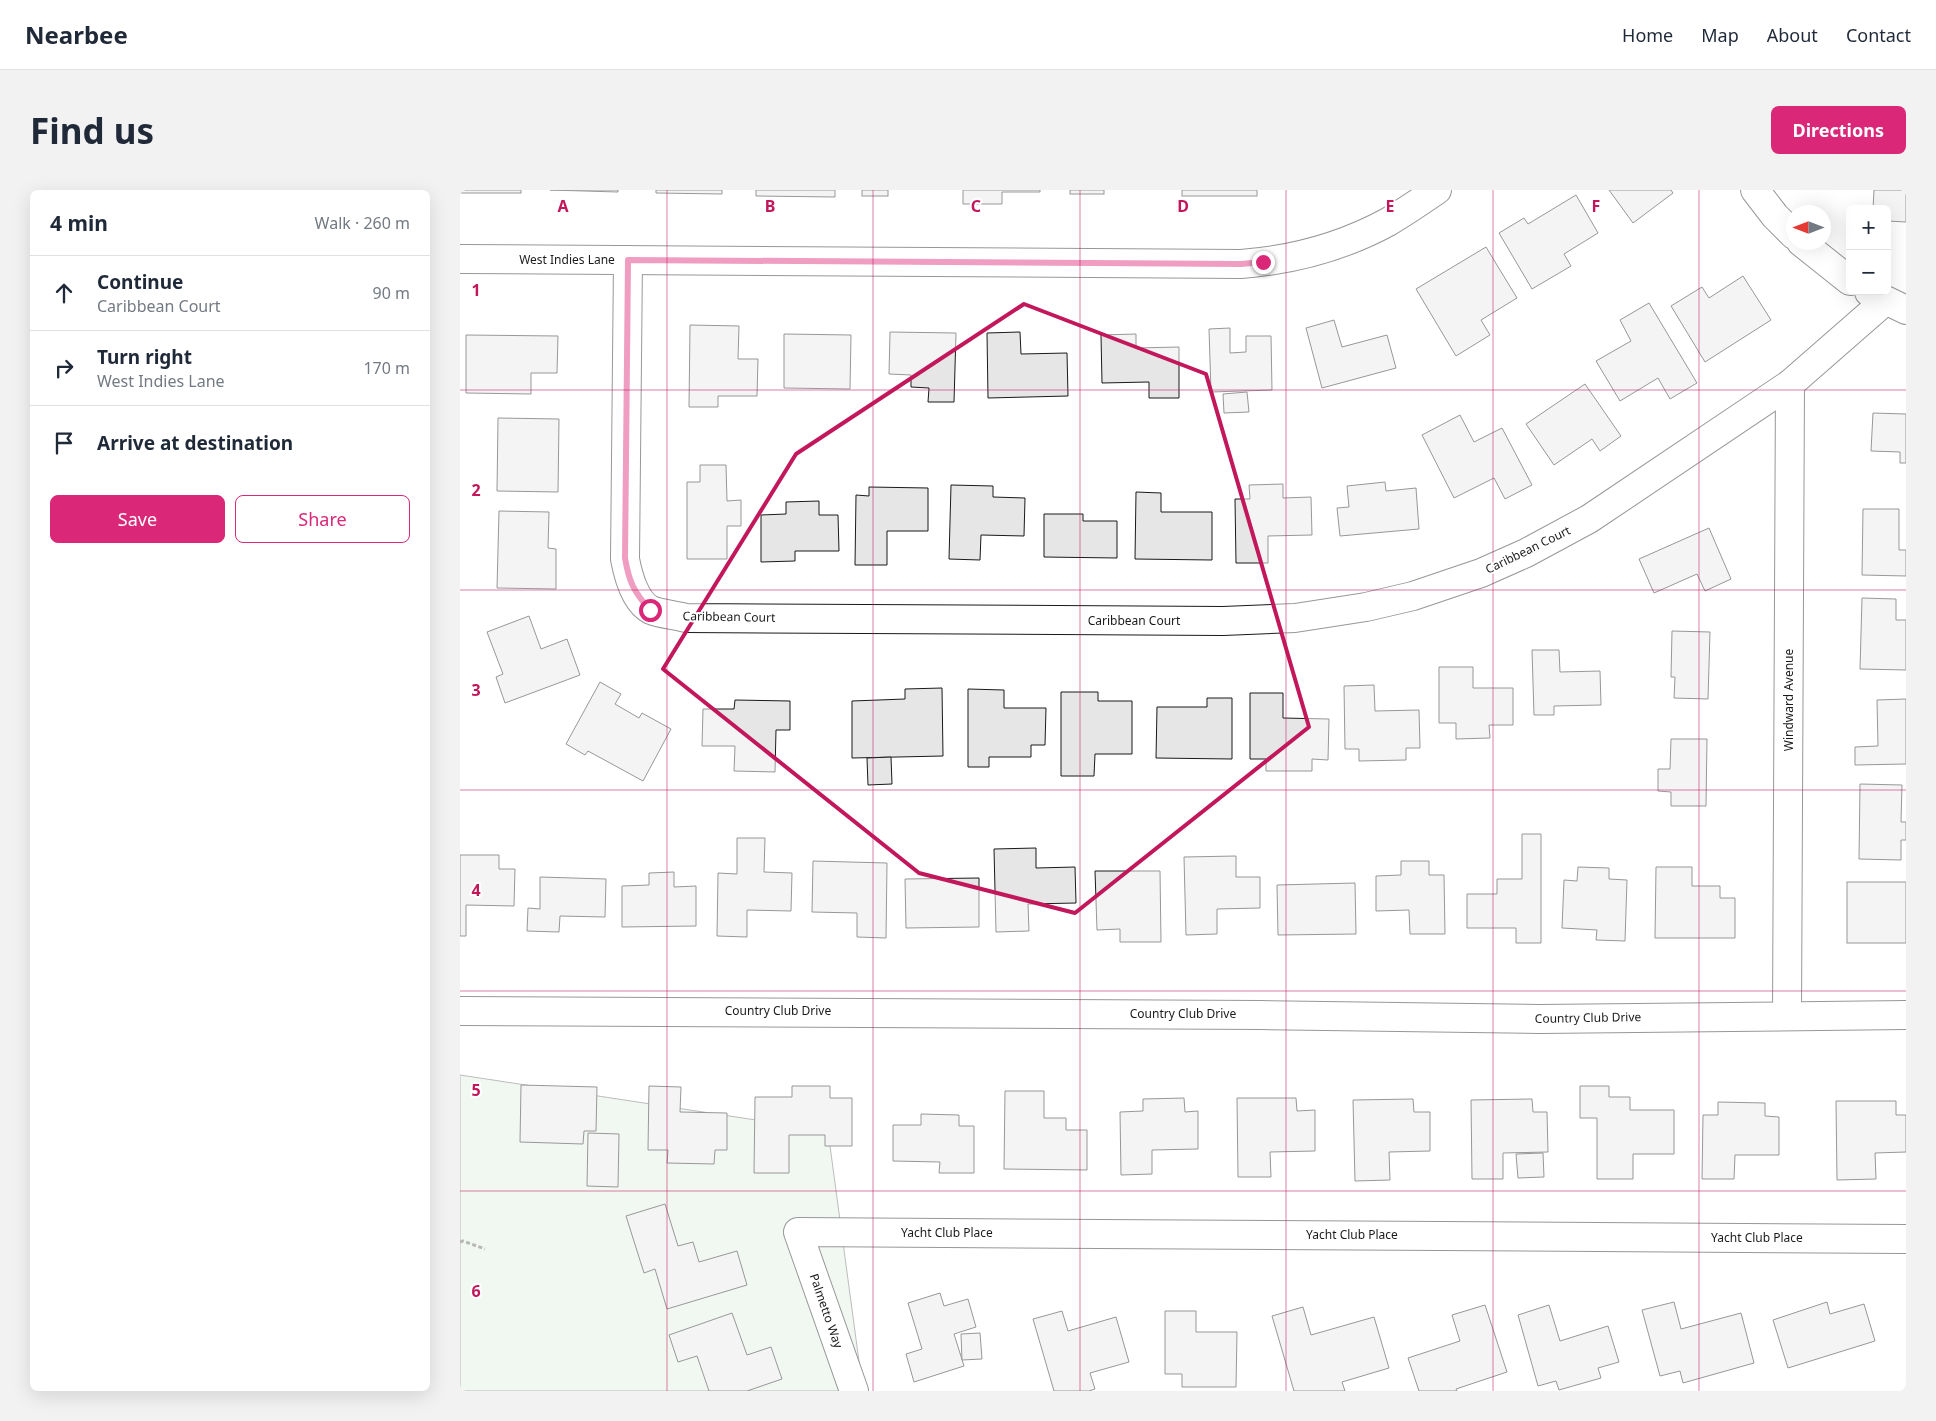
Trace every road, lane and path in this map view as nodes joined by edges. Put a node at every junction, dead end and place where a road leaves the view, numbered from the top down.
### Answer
1 (1436, 190) edge
2 (1755, 190) edge
3 (1786, 227) edge
4 (1811, 250) edge
5 (460, 259) edge
6 (628, 260) junction
7 (1846, 278) edge
8 (1886, 301) edge
9 (1790, 384) junction
10 (460, 1011) edge
11 (1787, 1015) junction
12 (1906, 1015) edge
13 (798, 1232) joint
14 (1906, 1239) edge
15 (460, 1242) edge
16 (485, 1250) dead end
17 (854, 1391) edge

1 - 6 street, West Indies Lane
2 - 3 street
4 - 7 street
5 - 6 street, West Indies Lane
6 - 9 street, Caribbean Court
8 - 9 street, Caribbean Court
9 - 11 street, Windward Avenue
10 - 11 street, Country Club Drive
11 - 12 street, Country Club Drive
13 - 14 street, Yacht Club Place
13 - 17 street, Palmetto Way
15 - 16 path

